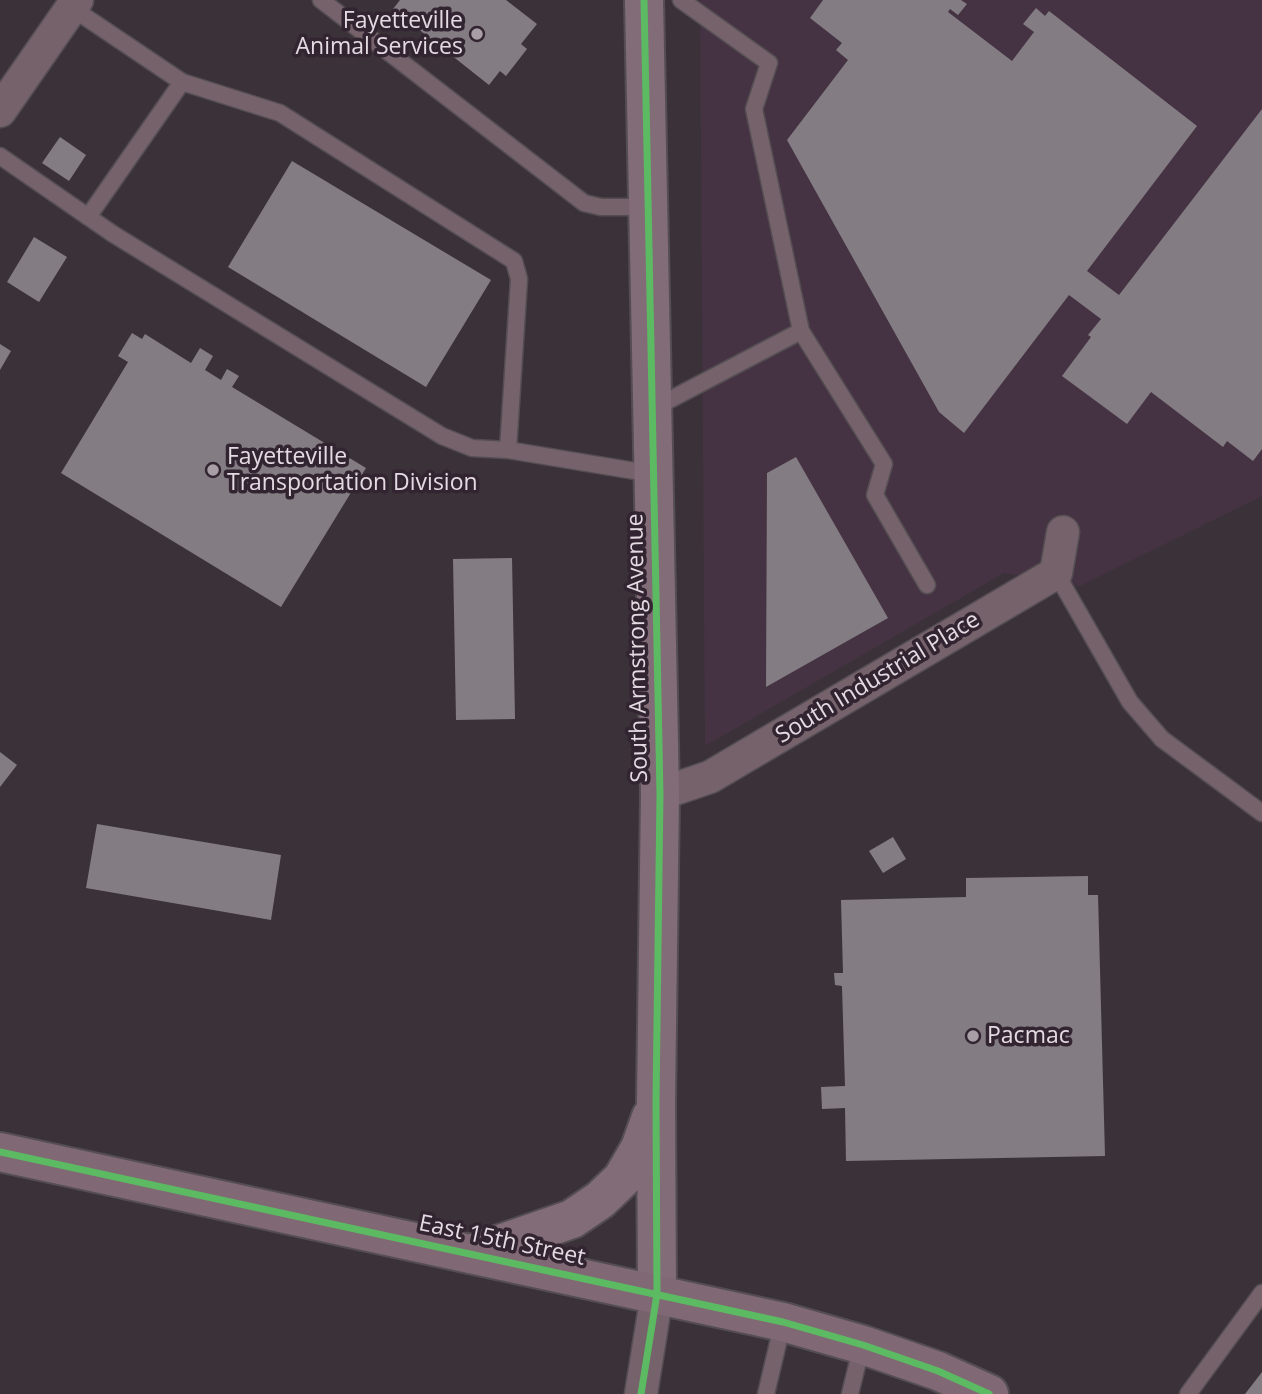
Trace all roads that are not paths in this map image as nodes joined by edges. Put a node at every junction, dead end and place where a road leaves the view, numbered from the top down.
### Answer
1 (321, 0) edge
2 (644, 0) edge
3 (681, 0) edge
4 (74, 4) edge
5 (182, 82) junction
6 (0, 111) edge
7 (0, 156) edge
8 (648, 207) junction
9 (88, 217) junction
10 (801, 331) junction
11 (652, 409) junction
12 (508, 450) junction
13 (653, 474) junction
14 (1063, 532) dead end
15 (1056, 573) junction
16 (926, 586) dead end
17 (660, 794) junction
18 (1262, 813) edge
19 (656, 1102) junction
20 (0, 1152) edge
21 (471, 1254) junction
22 (1262, 1293) edge
23 (657, 1294) junction
24 (783, 1322) junction
25 (863, 1345) junction
26 (641, 1394) edge
27 (766, 1394) edge
28 (850, 1394) edge
29 (989, 1394) edge
30 (1188, 1394) edge

1 - 8 lane
2 - 8 street, South Armstrong Avenue
3 - 10 lane
4 - 5 lane
4 - 6 street
5 - 9 lane
5 - 12 lane
7 - 9 lane
8 - 11 street, South Armstrong Avenue
9 - 12 lane
10 - 11 lane
10 - 16 lane
11 - 13 street, South Armstrong Avenue
12 - 13 lane
13 - 17 street, South Armstrong Avenue
14 - 15 street
15 - 17 street, South Industrial Place
15 - 18 lane
17 - 19 street, South Armstrong Avenue
19 - 21 street
19 - 23 street, South Armstrong Avenue
20 - 21 main road, East 15th Street
21 - 23 main road, East 15th Street
22 - 30 lane
23 - 24 main road, East 15th Street
23 - 26 street
24 - 25 main road, East 15th Street
24 - 27 lane
25 - 28 lane
25 - 29 main road, East 15th Street

